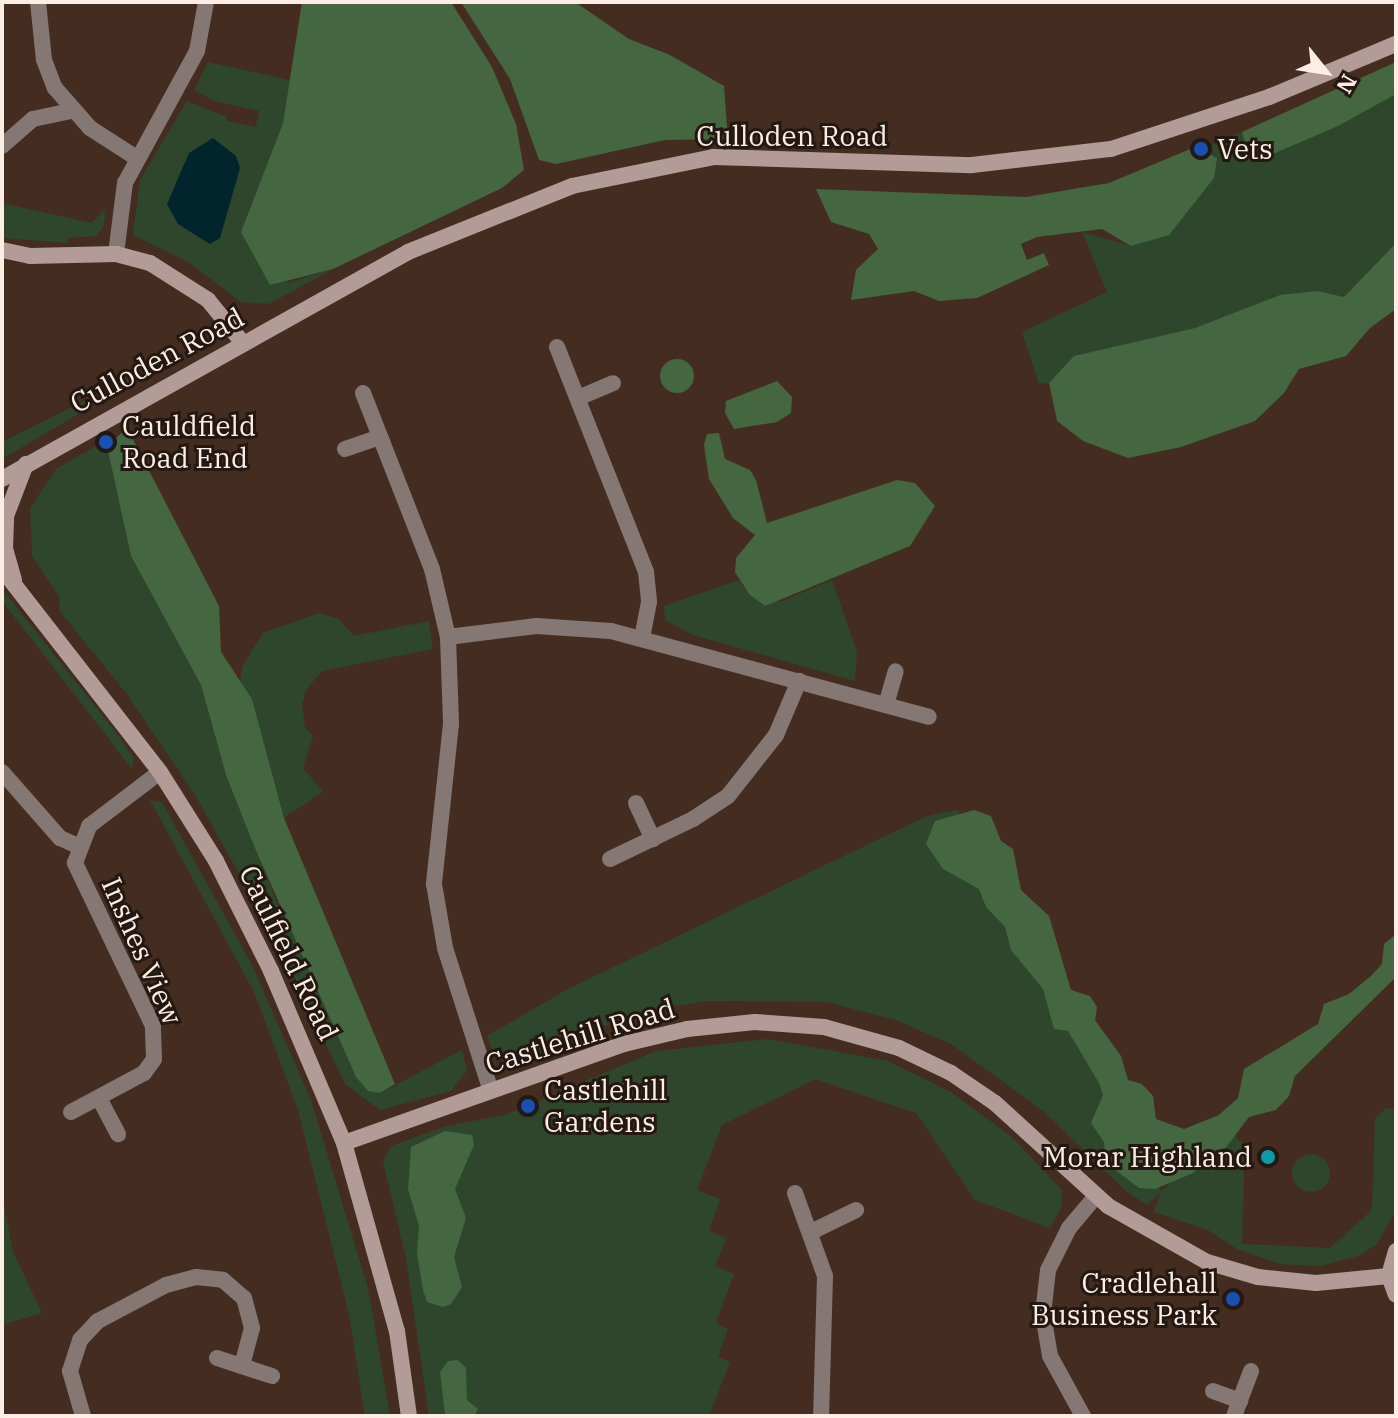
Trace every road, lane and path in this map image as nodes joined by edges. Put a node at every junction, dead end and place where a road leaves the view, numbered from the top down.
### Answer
1 (38, 2) edge
2 (206, 2) edge
3 (1396, 44) edge
4 (71, 111) junction
5 (2, 146) edge
6 (135, 157) junction
7 (2, 250) edge
8 (116, 254) junction
9 (243, 343) junction
10 (557, 347) dead end
11 (613, 383) dead end
12 (363, 393) dead end
13 (578, 398) junction
14 (380, 437) junction
15 (345, 449) dead end
16 (26, 463) junction
17 (2, 479) edge
18 (2, 569) edge
19 (15, 586) junction
20 (448, 637) junction
21 (642, 637) junction
22 (896, 671) dead end
23 (799, 681) junction
24 (886, 705) junction
25 (929, 717) dead end
26 (2, 772) edge
27 (160, 772) junction
28 (636, 803) dead end
29 (653, 839) junction
30 (78, 846) junction
31 (610, 859) dead end
32 (491, 1091) junction
33 (99, 1098) junction
34 (71, 1112) dead end
35 (118, 1134) dead end
36 (344, 1143) junction
37 (795, 1193) dead end
38 (1096, 1196) junction
39 (856, 1210) dead end
40 (813, 1231) junction
41 (1396, 1251) edge
42 (1389, 1276) junction
43 (1396, 1295) edge
44 (217, 1358) dead end
45 (242, 1366) junction
46 (1251, 1371) dead end
47 (272, 1376) dead end
48 (1213, 1391) dead end
49 (1237, 1408) edge
50 (83, 1416) edge
51 (409, 1416) edge
52 (821, 1416) edge
53 (1083, 1416) edge

1 - 4 street
2 - 6 street
3 - 9 street, Culloden Road
4 - 5 street
4 - 6 street
6 - 8 street
7 - 8 street
8 - 9 street
9 - 16 street, Culloden Road
10 - 13 street
11 - 13 street
12 - 14 street
13 - 21 street
14 - 15 street
14 - 20 street
16 - 17 street, Culloden Road
16 - 19 street
18 - 19 street, Caulfield Road
19 - 27 street, Caulfield Road
20 - 21 street
20 - 32 street
21 - 23 street
22 - 24 street
23 - 24 street
23 - 29 street
24 - 25 street
26 - 30 street
27 - 30 street
27 - 36 street, Caulfield Road
28 - 29 street
29 - 31 street
30 - 33 street, Inshes View
32 - 36 street, Castlehill Road
32 - 38 street, Castlehill Road
33 - 34 street, Inshes View
33 - 35 street
36 - 51 street, Caulfield Road
37 - 40 street
38 - 42 street, Castlehill Road
38 - 53 street
39 - 40 street
40 - 52 street
41 - 42 street
42 - 43 street
44 - 45 street
45 - 47 street
45 - 50 street
46 - 49 street
48 - 49 street

